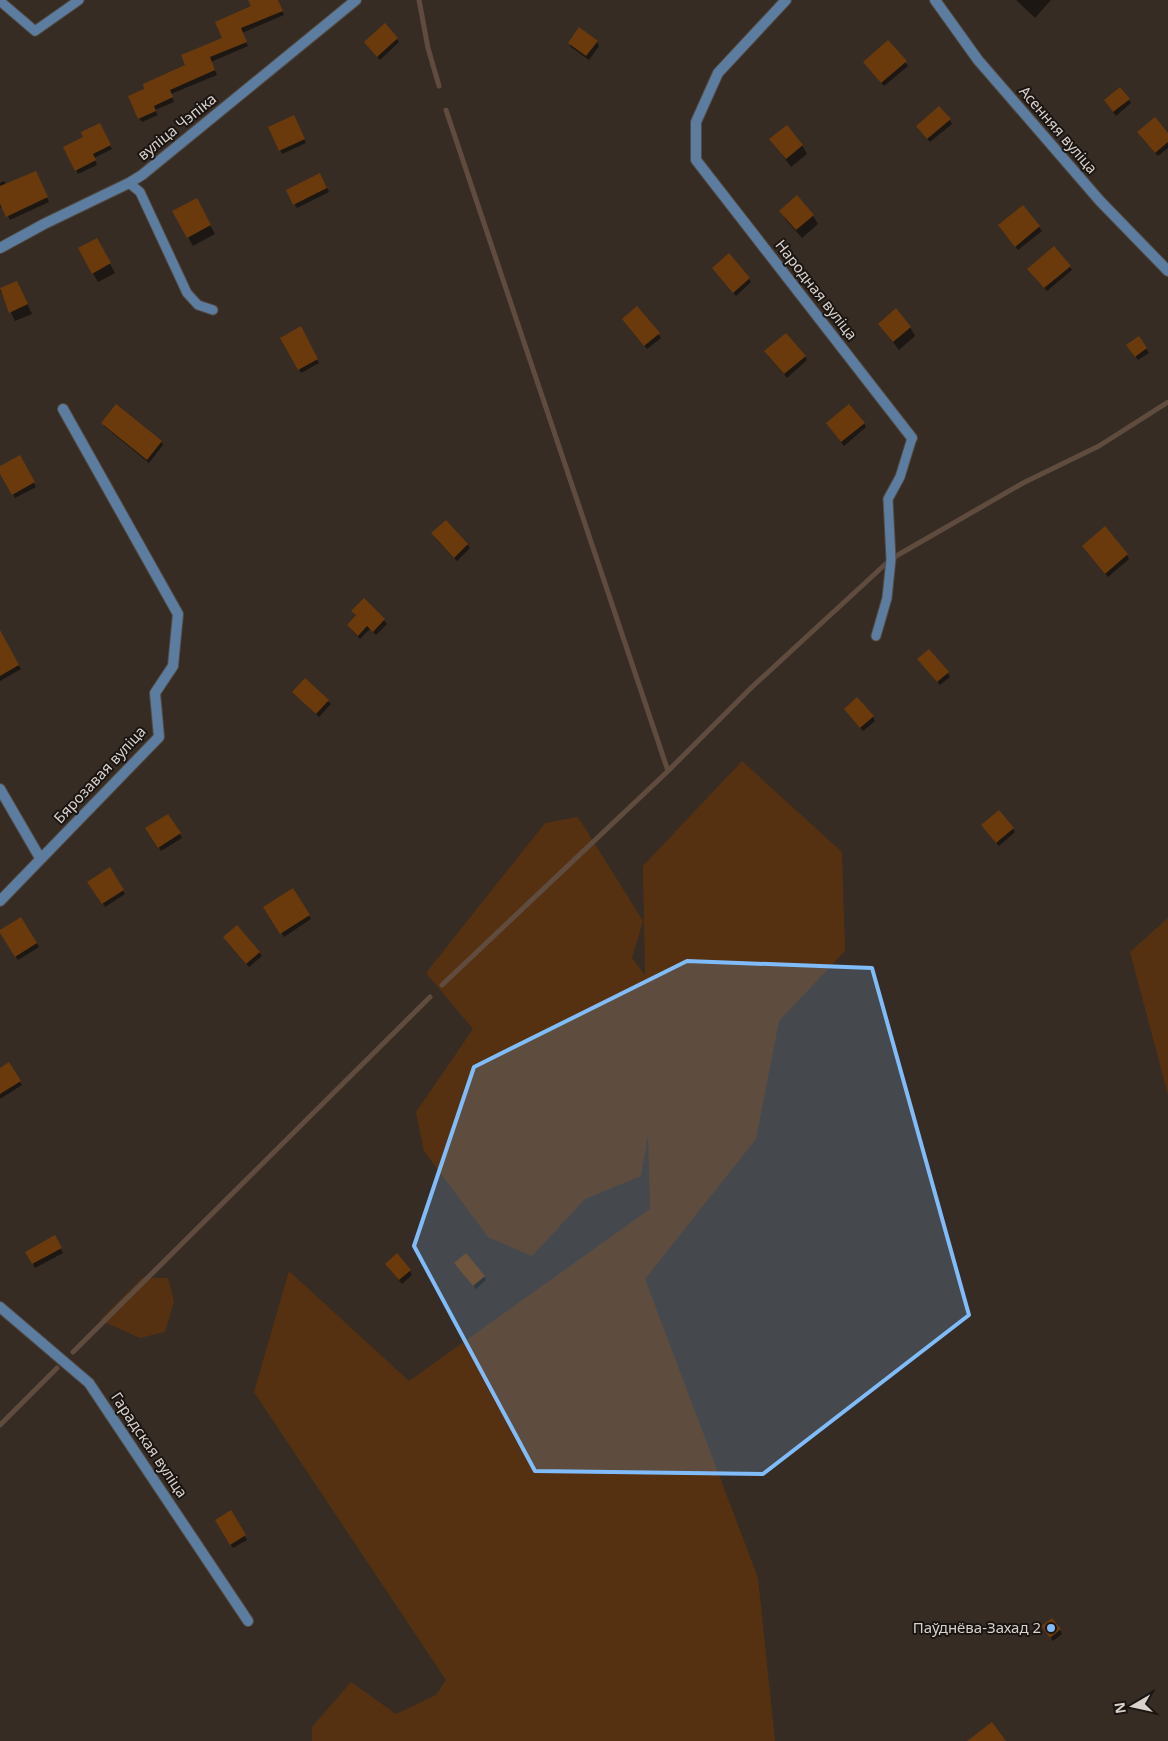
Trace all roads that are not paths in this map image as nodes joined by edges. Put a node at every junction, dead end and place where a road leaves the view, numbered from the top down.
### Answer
1 (79, 0) edge
2 (356, 0) edge
3 (786, 0) edge
4 (935, 0) edge
5 (0, 1) edge
6 (129, 183) junction
7 (0, 248) edge
8 (1168, 271) edge
9 (213, 310) dead end
10 (63, 409) dead end
11 (912, 438) joint
12 (876, 636) dead end
13 (0, 789) edge
14 (40, 858) junction
15 (0, 901) edge
16 (0, 1307) edge
17 (248, 1621) dead end

1 - 5 lane
2 - 6 street, вуліца Чэпіка
3 - 11 street, Народная вуліца
4 - 8 street, Асенняя вуліца
6 - 7 street, вуліца Чэпіка
6 - 9 lane
10 - 14 street, Бярозавая вуліца
11 - 12 lane
13 - 14 street
14 - 15 street, Бярозавая вуліца
16 - 17 street, Гарадская вуліца

